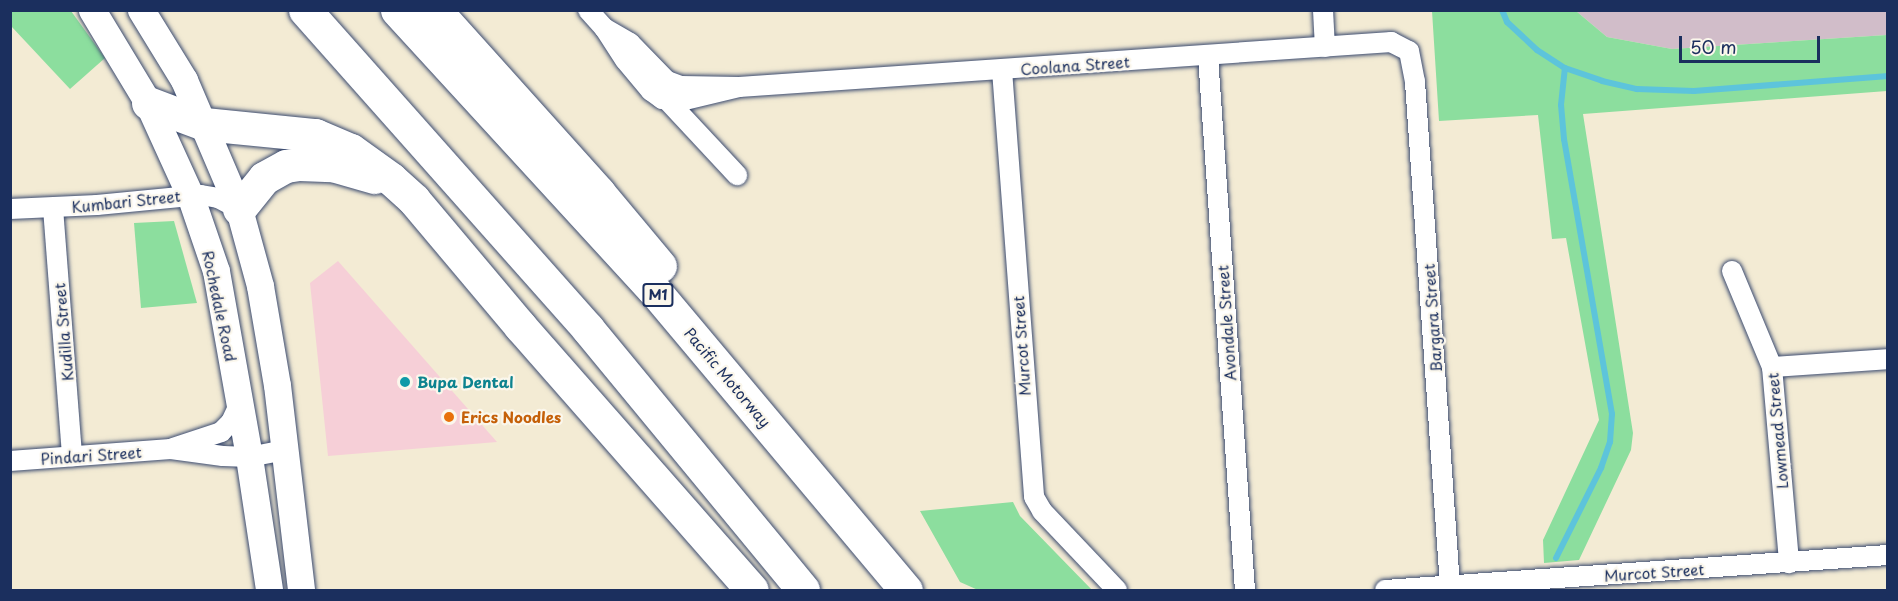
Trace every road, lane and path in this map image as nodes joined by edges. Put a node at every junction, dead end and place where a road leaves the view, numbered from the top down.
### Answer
1 (92, 10) edge
2 (141, 10) edge
3 (305, 10) edge
4 (397, 10) edge
5 (435, 10) edge
6 (588, 10) edge
7 (1323, 10) edge
8 (1325, 47) junction
9 (1409, 51) joint
10 (1208, 56) junction
11 (1002, 70) junction
12 (739, 87) junction
13 (670, 92) junction
14 (705, 95) junction
15 (148, 103) junction
16 (204, 124) junction
17 (700, 136) junction
18 (736, 175) dead end
19 (391, 178) junction
20 (190, 195) junction
21 (53, 208) junction
22 (10, 209) edge
23 (239, 209) junction
24 (1732, 271) dead end
25 (1887, 359) edge
26 (1772, 367) junction
27 (240, 402) junction
28 (171, 449) junction
29 (284, 450) junction
30 (72, 456) junction
31 (249, 457) junction
32 (10, 461) edge
33 (1887, 555) edge
34 (1789, 563) junction
35 (1450, 586) junction
36 (269, 591) edge
37 (301, 591) edge
38 (752, 591) edge
39 (803, 591) edge
40 (906, 591) edge
41 (922, 591) edge
42 (1117, 591) edge
43 (1245, 591) edge
44 (1385, 591) edge

1 - 15 main road, Rochedale Road
2 - 16 main road
3 - 39 highway
4 - 40 highway, Pacific Motorway / M1
5 - 41 highway
6 - 13 street
7 - 8 street
8 - 9 street, Coolana Street
8 - 10 street, Coolana Street
9 - 35 street, Bargara Street
10 - 11 street, Coolana Street
10 - 43 street, Avondale Street
11 - 12 street, Coolana Street
11 - 42 street, Murcot Street
12 - 13 street, Coolana Street
12 - 14 street, Coolana Street
13 - 14 street, Coolana Street
13 - 17 street
14 - 17 street
15 - 16 highway
15 - 20 main road, Rochedale Road
16 - 19 highway
16 - 23 main road
17 - 18 street
19 - 23 highway
19 - 38 highway
20 - 21 street, Kumbari Street
20 - 23 street, Kumbari Street
20 - 27 main road, Rochedale Road
21 - 22 street, Kumbari Street
21 - 30 street, Kudilla Street
23 - 29 main road
24 - 26 street, Lowmead Street
25 - 26 street
26 - 34 street, Lowmead Street
27 - 28 street, Pindari Street
27 - 31 main road, Rochedale Road
28 - 30 street, Pindari Street
28 - 31 street, Pindari Street
29 - 31 street, Pindari Street
29 - 37 main road
30 - 32 street, Pindari Street
31 - 36 main road, Rochedale Road
33 - 34 street, Murcot Street
34 - 35 street, Murcot Street
35 - 44 street, Murcot Street

